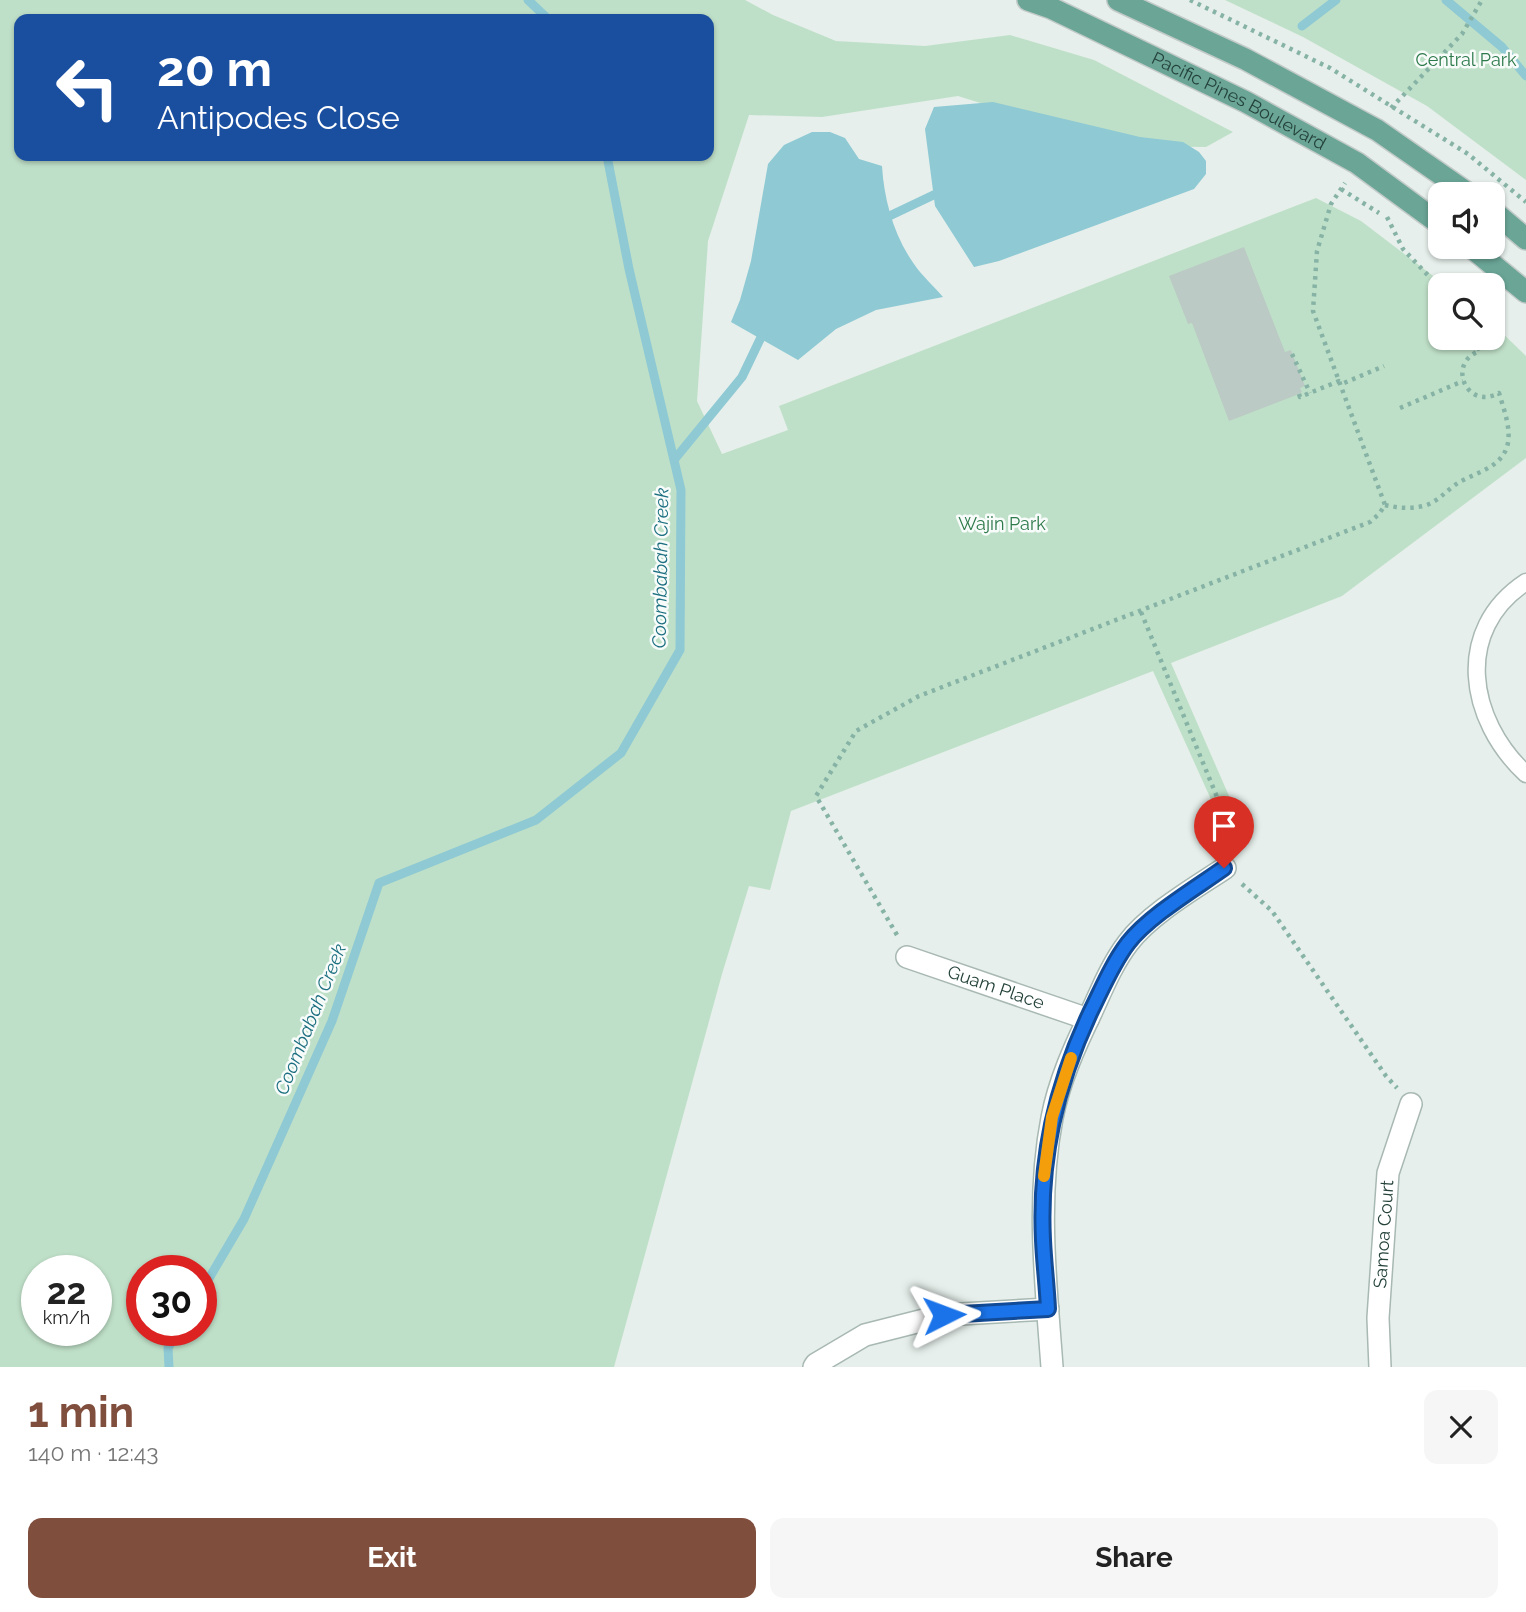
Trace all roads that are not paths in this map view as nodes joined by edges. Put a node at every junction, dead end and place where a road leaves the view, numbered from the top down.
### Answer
1 (1028, 0) edge
2 (1118, 0) edge
3 (1452, 182) edge
4 (1428, 215) edge
5 (1505, 221) edge
6 (1526, 239) edge
7 (1487, 259) edge
8 (1526, 292) edge
9 (1526, 582) edge
10 (1526, 775) edge
11 (1224, 868) road end
12 (907, 957) road end
13 (1088, 1019) junction
14 (1411, 1104) road end
15 (1048, 1309) junction
16 (814, 1367) edge
17 (1052, 1367) edge
18 (1380, 1367) edge

1 - 4 main road, Pacific Pines Boulevard
2 - 3 main road
5 - 6 main road
7 - 8 main road
9 - 10 lane
11 - 13 street
12 - 13 street, Guam Place
13 - 15 street
14 - 18 street, Samoa Court
15 - 16 street
15 - 17 street

